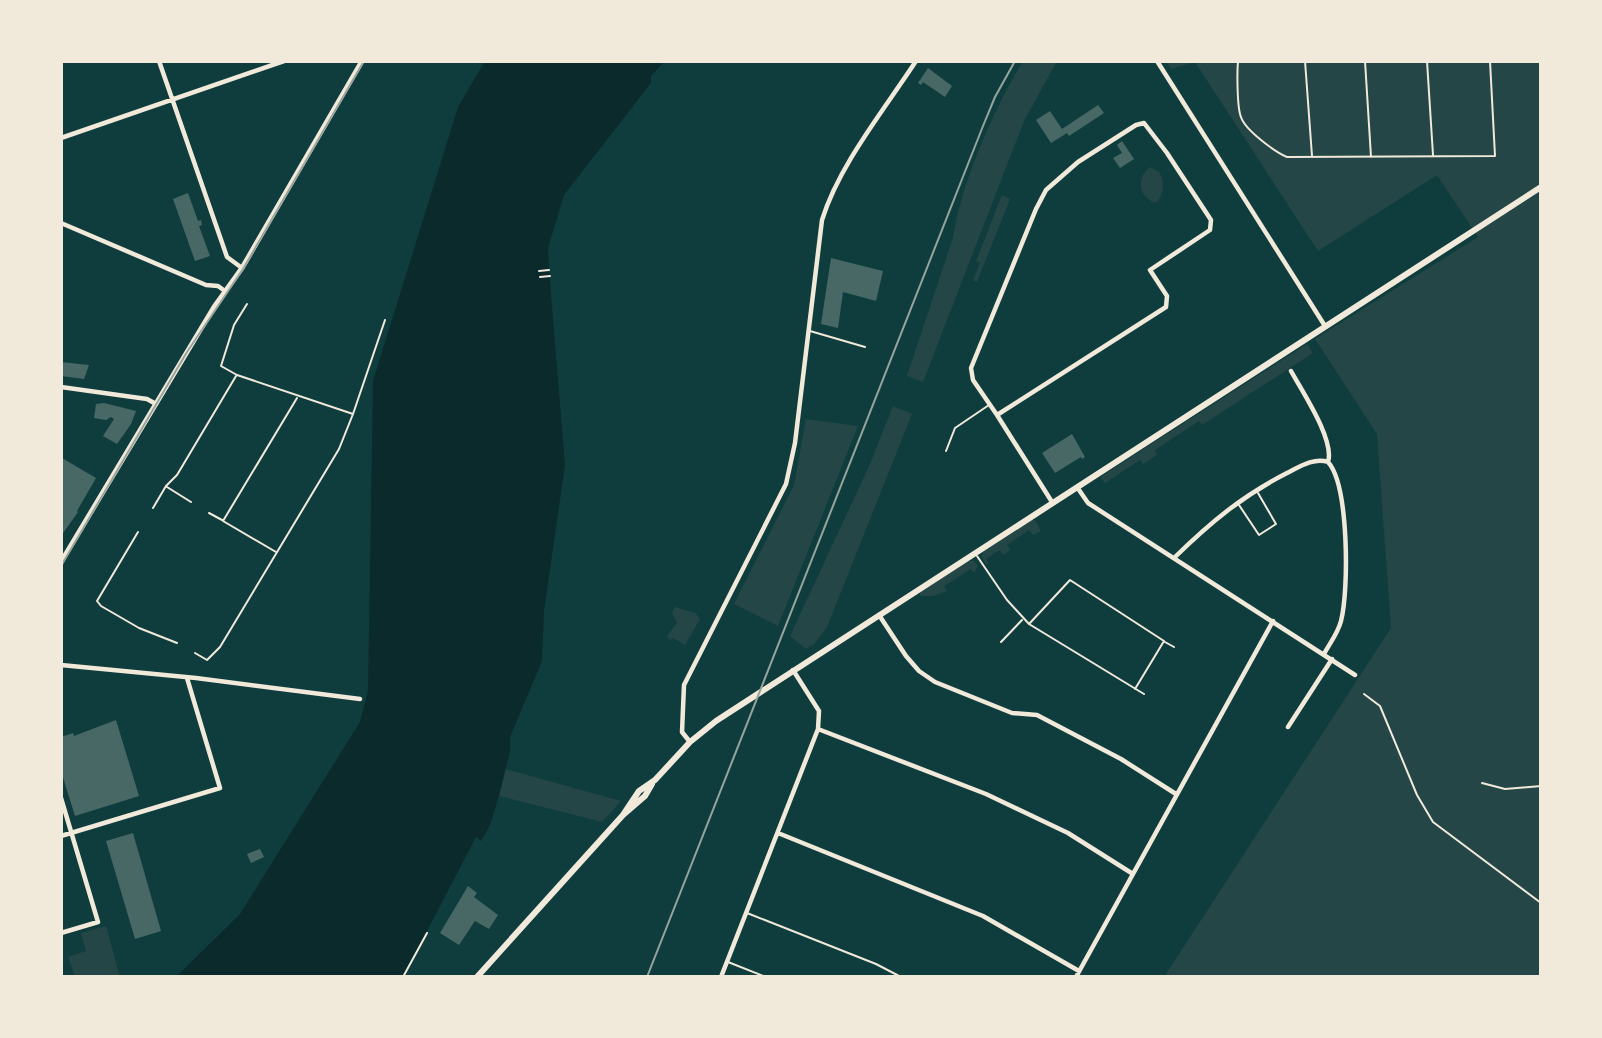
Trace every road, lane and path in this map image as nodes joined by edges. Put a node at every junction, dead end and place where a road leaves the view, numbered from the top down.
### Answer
1 (159, 61) edge
2 (285, 61) edge
3 (362, 61) edge
4 (916, 61) edge
5 (1157, 61) edge
6 (1238, 61) edge
7 (1305, 61) edge
8 (1365, 61) edge
9 (1427, 61) edge
10 (1490, 61) edge
11 (173, 100) junction
12 (61, 138) edge
13 (1433, 156) junction
14 (1312, 157) junction
15 (1371, 158) junction
16 (1541, 187) edge
17 (61, 223) edge
18 (242, 268) junction
19 (549, 270) dead end
20 (539, 271) dead end
21 (540, 276) dead end
22 (550, 276) dead end
23 (225, 291) junction
24 (247, 304) dead end
25 (385, 320) dead end
26 (1325, 326) junction
27 (809, 331) junction
28 (865, 347) dead end
29 (1291, 370) dead end
30 (237, 375) junction
31 (61, 387) edge
32 (297, 397) junction
33 (156, 404) junction
34 (990, 405) junction
35 (354, 414) junction
36 (998, 415) junction
37 (946, 451) dead end
38 (1328, 462) junction
39 (166, 486) junction
40 (1077, 486) junction
41 (1255, 489) junction
42 (191, 502) dead end
43 (1052, 502) junction
44 (1236, 502) junction
45 (153, 508) dead end
46 (209, 513) dead end
47 (223, 521) junction
48 (138, 532) dead end
49 (975, 552) junction
50 (276, 553) junction
51 (1175, 557) junction
52 (61, 562) edge
53 (878, 614) junction
54 (1024, 619) junction
55 (1273, 621) junction
56 (1029, 624) junction
57 (1001, 642) dead end
58 (1164, 642) junction
59 (177, 643) dead end
60 (1174, 647) dead end
61 (195, 653) dead end
62 (1324, 654) junction
63 (1332, 659) junction
64 (61, 665) edge
65 (793, 670) junction
66 (1355, 675) dead end
67 (187, 678) junction
68 (1135, 689) junction
69 (1144, 694) dead end
70 (1364, 694) dead end
71 (360, 699) dead end
72 (1288, 727) dead end
73 (818, 729) junction
74 (690, 742) junction
75 (1482, 783) dead end
76 (1541, 786) edge
77 (1176, 794) junction
78 (61, 798) edge
79 (72, 833) junction
80 (778, 833) junction
81 (61, 836) edge
82 (1133, 874) junction
83 (1541, 903) edge
84 (746, 912) junction
85 (61, 933) edge
86 (426, 933) dead end
87 (727, 961) junction
88 (890, 971) junction
89 (1079, 971) junction
90 (403, 977) edge
91 (477, 977) edge
92 (721, 977) edge
93 (766, 977) edge
94 (887, 977) edge
95 (901, 977) edge
96 (1076, 977) edge

1 - 11 street
2 - 11 street
3 - 18 street
4 - 27 street
5 - 26 street
6 - 14 lane
7 - 14 lane
8 - 15 lane
9 - 13 lane
10 - 13 lane
11 - 12 street
11 - 18 street
13 - 15 lane
14 - 15 lane
16 - 26 main road
17 - 23 street
18 - 23 street
19 - 20 path
21 - 22 path
23 - 33 street
24 - 30 lane
25 - 35 lane
26 - 40 main road
27 - 28 lane
27 - 74 street
29 - 38 street
30 - 32 lane
30 - 39 lane
31 - 33 street
32 - 35 lane
32 - 47 lane
33 - 52 street
34 - 36 street
34 - 36 street
34 - 37 lane
35 - 50 lane
36 - 43 street
38 - 41 street
38 - 62 street
39 - 42 lane
39 - 45 lane
40 - 43 main road
40 - 51 street
41 - 44 street
41 - 44 lane
43 - 49 main road
44 - 51 street
46 - 47 lane
47 - 50 lane
48 - 59 lane
49 - 53 main road
49 - 54 lane
50 - 61 lane
51 - 55 street
53 - 65 main road
53 - 77 street
54 - 56 lane
54 - 57 lane
55 - 62 street
55 - 77 street
56 - 58 lane
56 - 68 lane
58 - 60 lane
58 - 68 lane
62 - 63 street
63 - 66 street
63 - 72 street
64 - 67 street
65 - 73 street
65 - 74 main road
67 - 71 street
67 - 79 street
68 - 69 lane
70 - 83 path
73 - 80 street
73 - 82 street
74 - 91 main road
75 - 76 path
77 - 82 street
78 - 79 street
79 - 81 street
79 - 85 street
80 - 84 street
80 - 89 street
82 - 89 street
84 - 87 street
84 - 88 lane
86 - 90 path
87 - 92 street
87 - 93 lane
88 - 94 lane
88 - 95 lane
89 - 96 street

